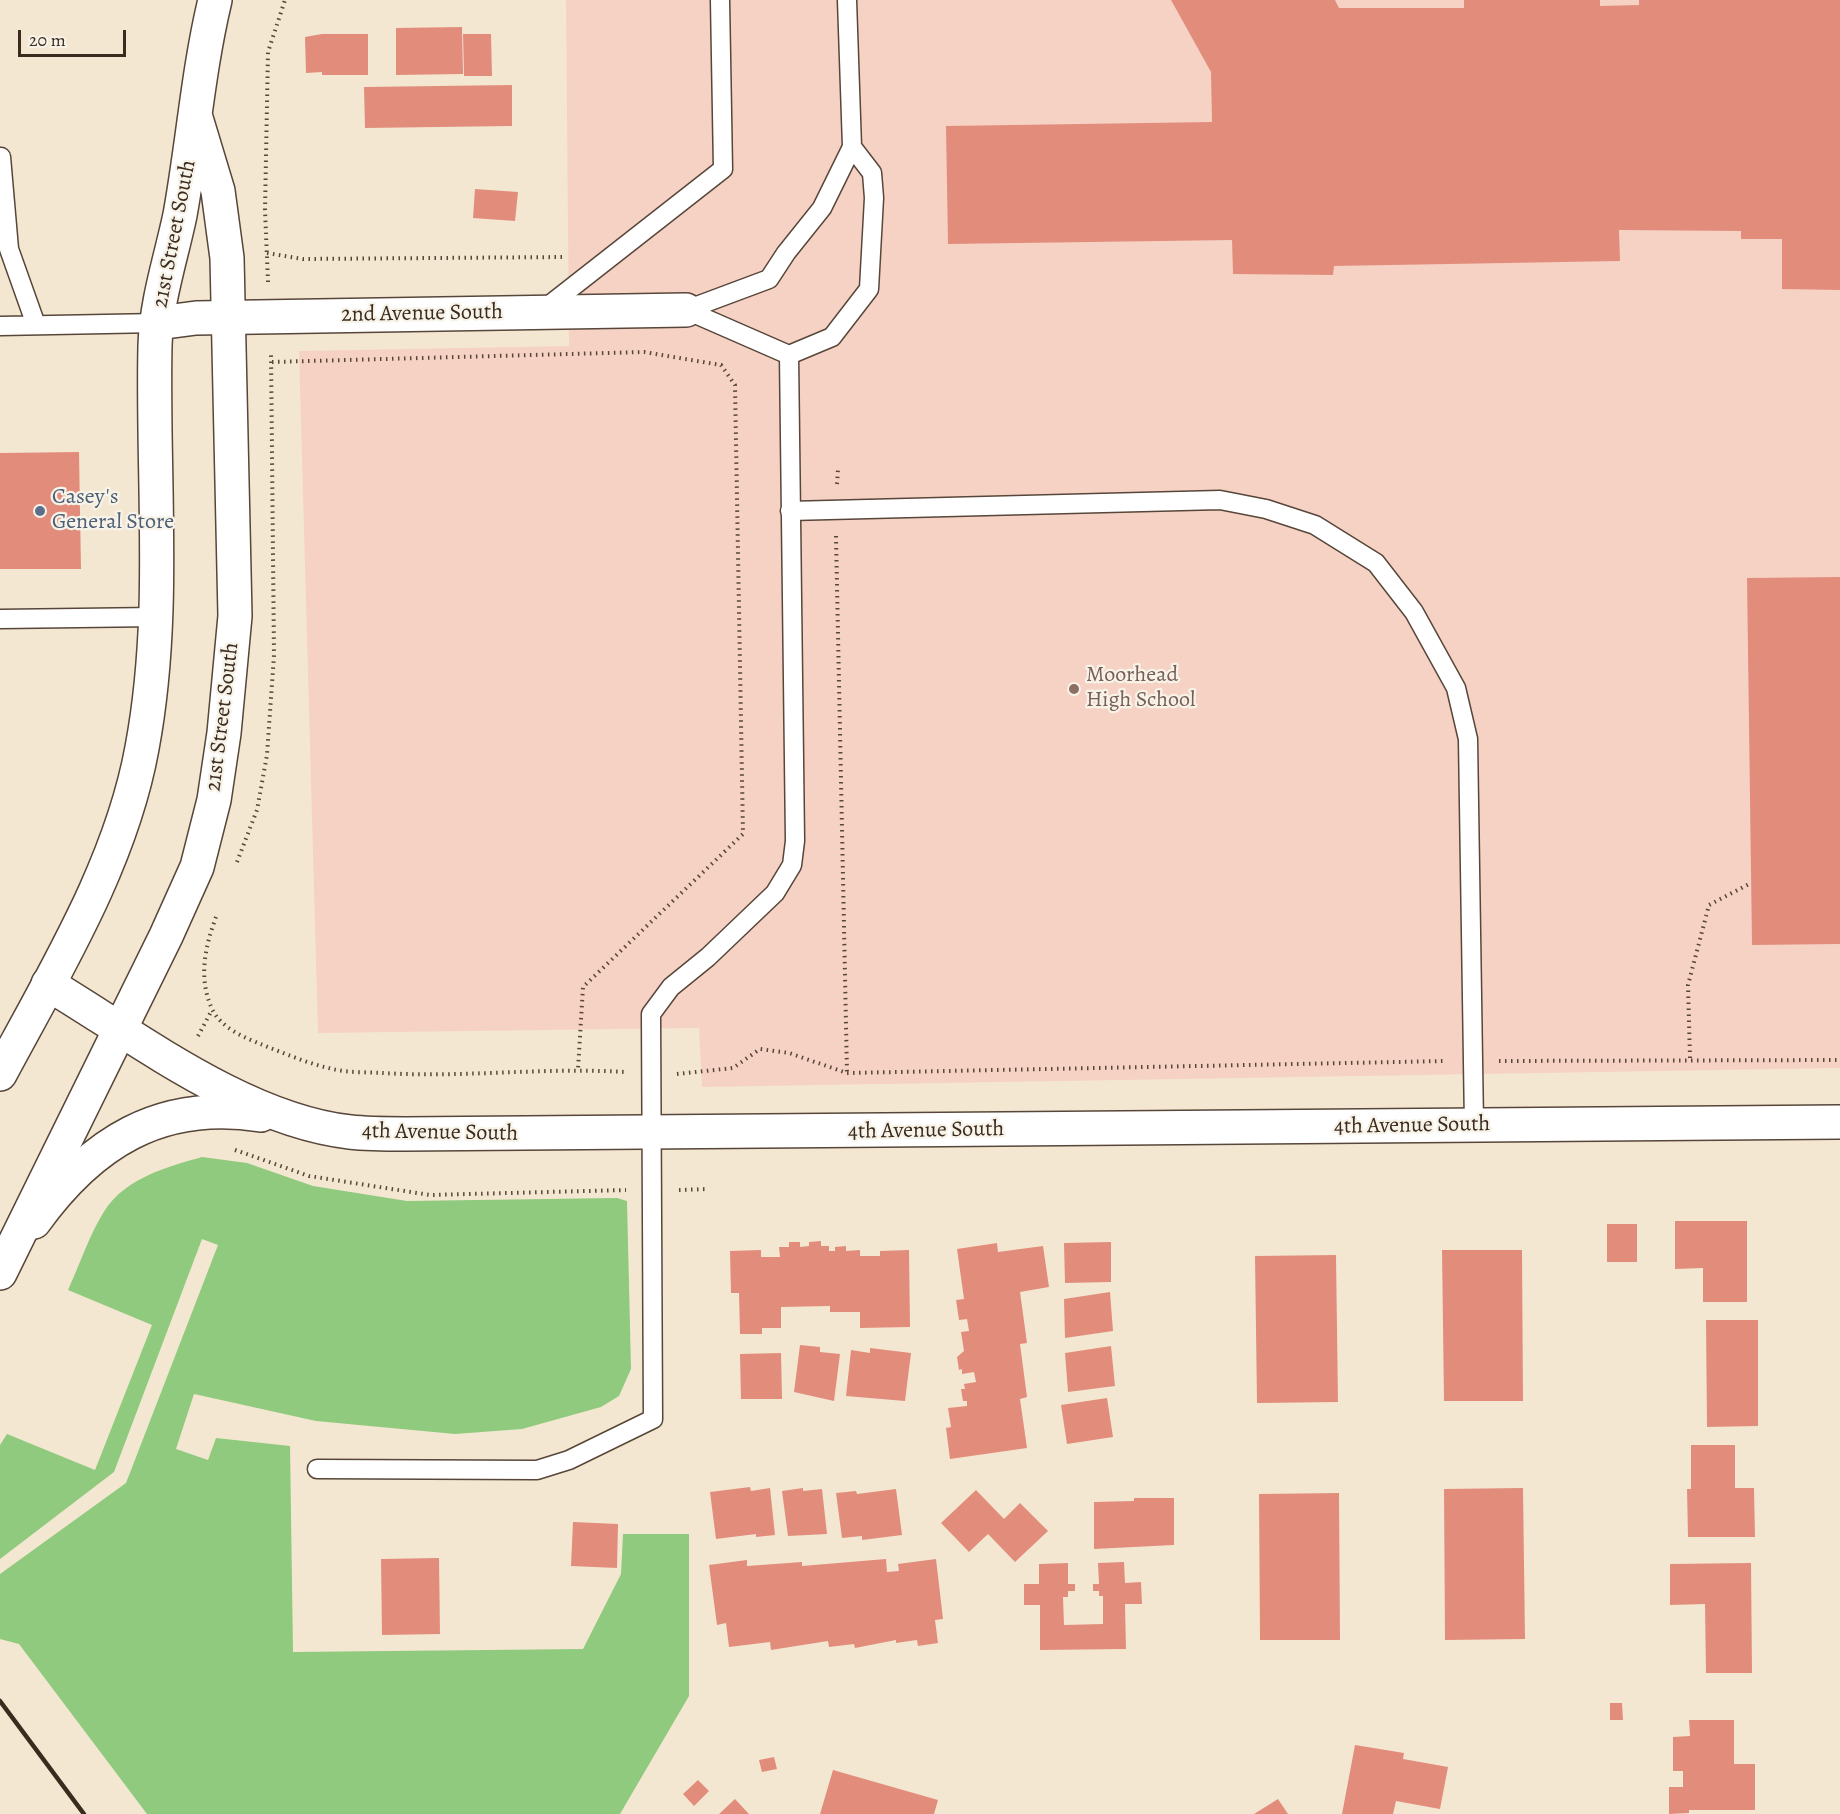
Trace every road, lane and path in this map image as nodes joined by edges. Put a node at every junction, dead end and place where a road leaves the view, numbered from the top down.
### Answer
1 (215, 0) edge
2 (285, 0) edge
3 (720, 0) edge
4 (847, 0) edge
5 (196, 118) junction
6 (852, 147) junction
7 (1, 157) edge
8 (267, 253) junction
9 (575, 257) dead end
10 (686, 310) junction
11 (541, 312) junction
12 (270, 317) junction
13 (229, 318) junction
14 (158, 323) junction
15 (36, 325) junction
16 (0, 326) edge
17 (789, 355) junction
18 (272, 362) junction
19 (838, 469) dead end
20 (837, 510) junction
21 (790, 511) junction
22 (156, 617) junction
23 (0, 619) edge
24 (236, 864) dead end
25 (1751, 883) dead end
26 (217, 914) dead end
27 (48, 984) junction
28 (120, 1028) junction
29 (1690, 1058) junction
30 (1840, 1060) edge
31 (1473, 1061) junction
32 (578, 1069) junction
33 (651, 1073) junction
34 (847, 1073) junction
35 (0, 1074) edge
36 (298, 1121) junction
37 (1840, 1122) edge
38 (1474, 1125) junction
39 (651, 1133) junction
40 (230, 1149) dead end
41 (708, 1189) dead end
42 (653, 1190) junction
43 (3, 1268) edge
44 (317, 1469) dead end

1 - 5 street, 21st Street South
2 - 8 path
3 - 11 lane
4 - 6 lane
5 - 13 street, 21st Street South
5 - 14 street, 21st Street South
6 - 10 lane
6 - 17 lane
7 - 15 lane
8 - 9 path
8 - 12 path
10 - 11 street, 2nd Avenue South
10 - 17 lane
11 - 12 street, 2nd Avenue South
12 - 13 street, 2nd Avenue South
12 - 18 path
13 - 14 street, 2nd Avenue South
13 - 28 street, 21st Street South
14 - 15 lane
14 - 22 street, 21st Street South
15 - 16 lane
17 - 21 lane
18 - 24 path
18 - 32 path
19 - 20 path
20 - 21 lane
20 - 31 lane
20 - 34 path
21 - 33 lane
22 - 23 lane
22 - 27 street, 21st Street South
25 - 29 path
26 - 32 path
27 - 28 street, 4th Avenue South
27 - 35 street, 21st Street South
28 - 36 street, 4th Avenue South
28 - 43 street, 21st Street South
29 - 30 path
29 - 31 path
31 - 34 path
31 - 38 lane
32 - 33 path
33 - 34 path
33 - 39 lane
36 - 39 street, 4th Avenue South
36 - 43 street
37 - 38 street, 4th Avenue South
38 - 39 street, 4th Avenue South
39 - 42 lane
40 - 42 path
41 - 42 path
42 - 44 lane

